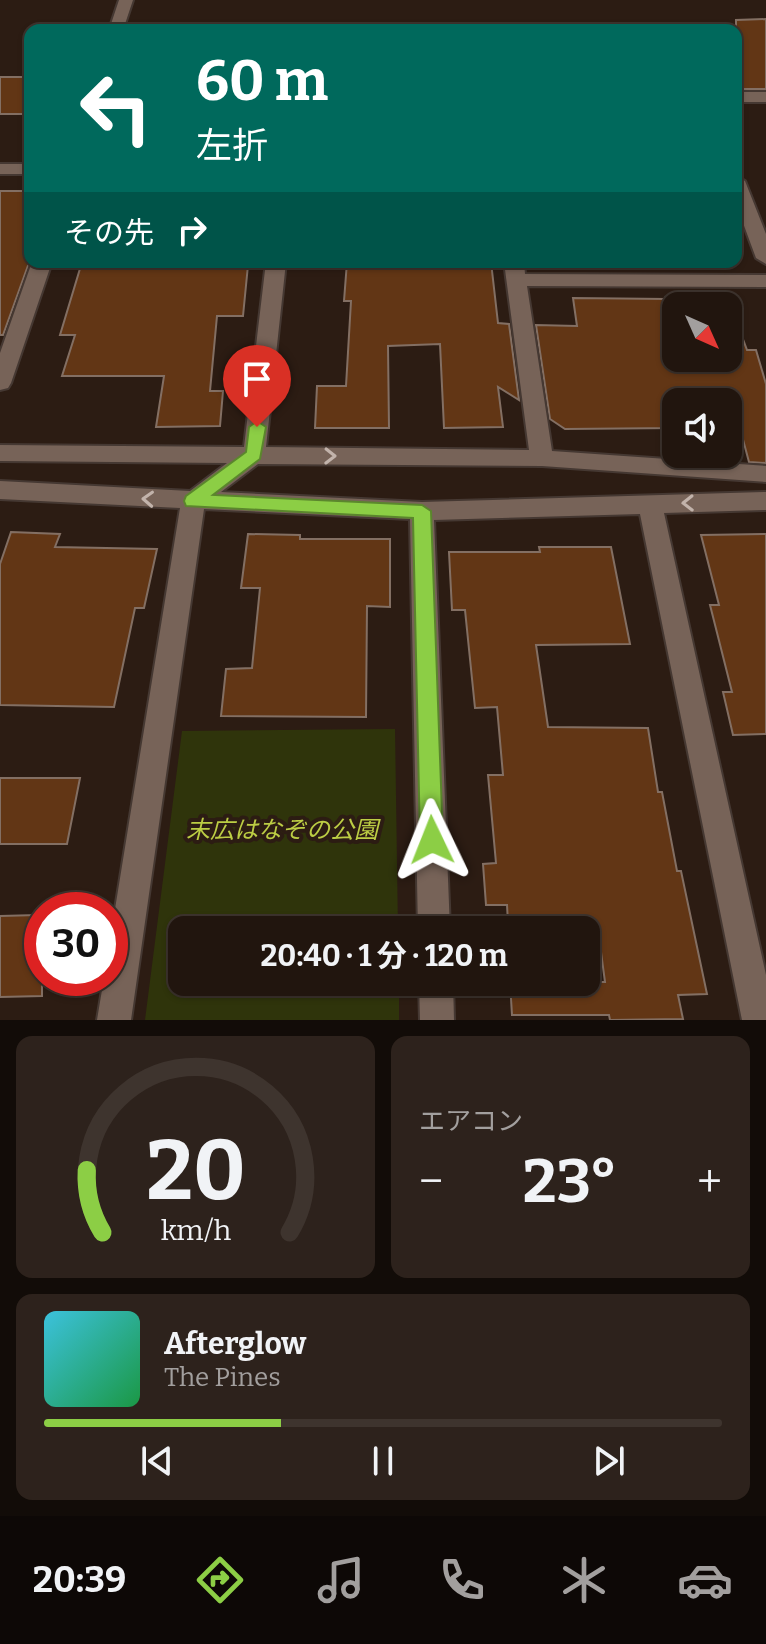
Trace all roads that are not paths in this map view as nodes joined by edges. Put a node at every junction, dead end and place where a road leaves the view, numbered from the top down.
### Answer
1 (126, 0) edge
2 (118, 24) edge
3 (742, 97) edge
4 (766, 97) edge
5 (0, 169) edge
6 (24, 169) edge
7 (742, 196) edge
8 (766, 258) edge
9 (40, 268) edge
10 (275, 268) edge
11 (515, 271) edge
12 (766, 281) edge
13 (0, 383) edge
14 (0, 453) edge
15 (254, 455) junction
16 (542, 458) junction
17 (766, 474) edge
18 (0, 490) edge
19 (193, 501) junction
20 (766, 501) edge
21 (650, 504) junction
22 (422, 511) junction
23 (434, 916) edge
24 (436, 996) edge
25 (114, 1020) edge
26 (437, 1020) edge
27 (759, 1020) edge

1 - 2 street
3 - 4 street
5 - 6 street
7 - 8 street
9 - 13 street
10 - 15 street
11 - 12 street
11 - 16 street
14 - 15 street
15 -> 16 street
15 - 19 street
16 - 17 street
19 -> 18 street
19 - 22 street
19 - 25 street
20 -> 21 street
21 - 22 street
21 - 27 street
22 - 23 street
24 - 26 street

